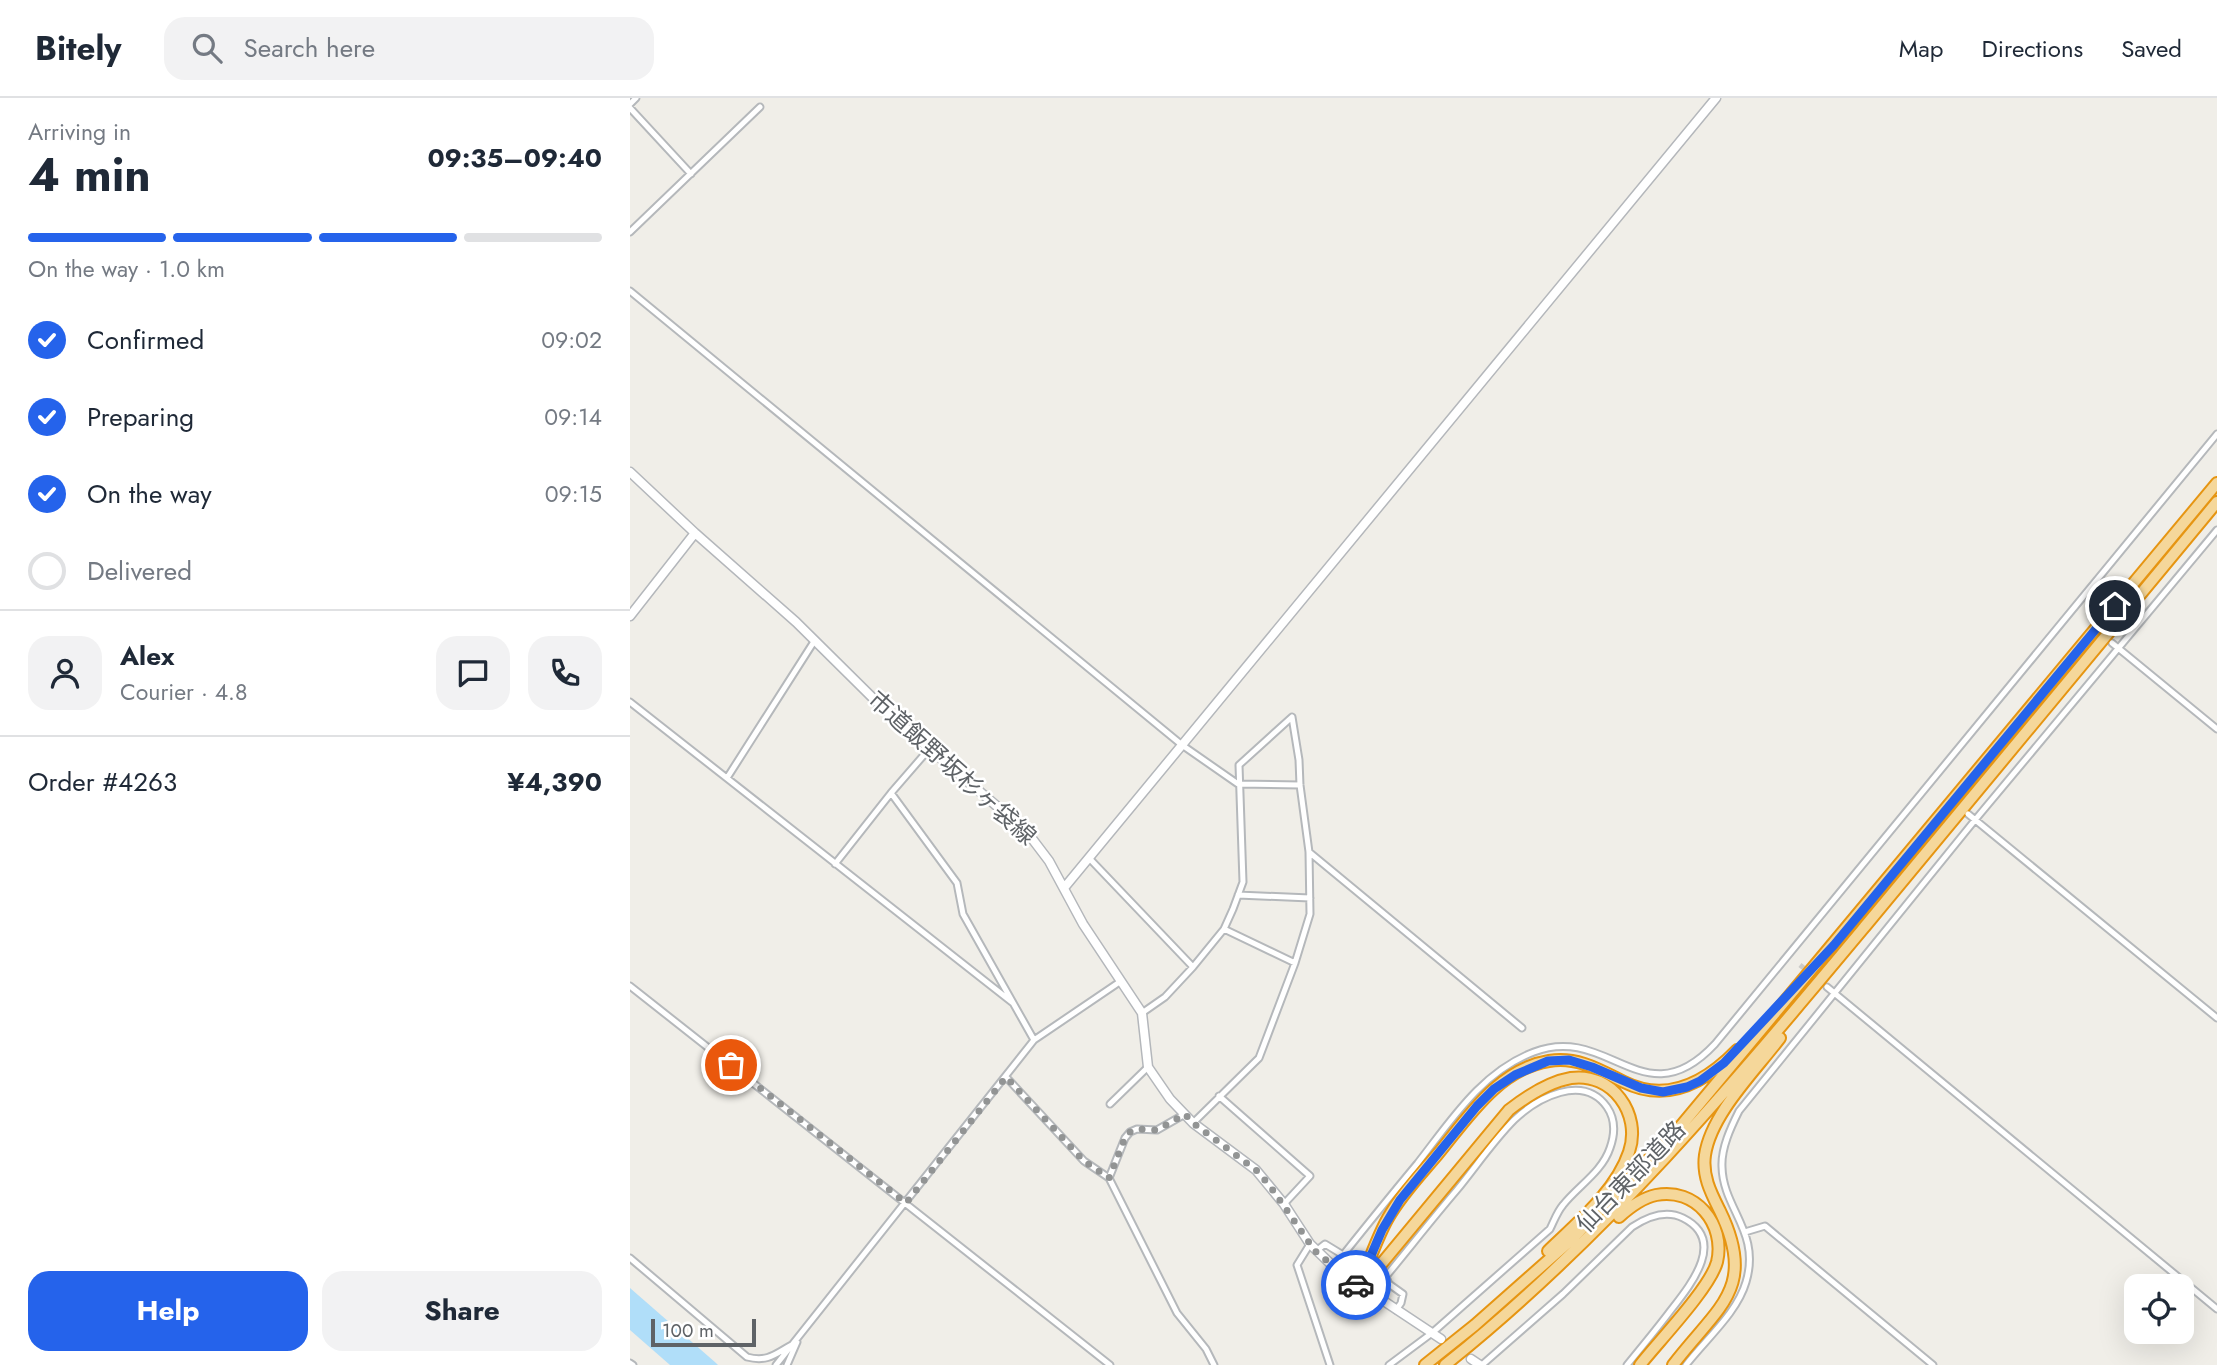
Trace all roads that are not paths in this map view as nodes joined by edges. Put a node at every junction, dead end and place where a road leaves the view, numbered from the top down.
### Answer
1 (636, 98) edge
2 (1716, 98) edge
3 (760, 107) dead end
4 (631, 109) edge
5 (691, 174) junction
6 (630, 232) edge
7 (630, 291) edge
8 (2217, 434) edge
9 (630, 472) edge
10 (2217, 483) edge
11 (2217, 502) edge
12 (2217, 530) edge
13 (695, 533) junction
14 (630, 616) edge
15 (815, 640) junction
16 (2112, 643) dead end
17 (2119, 649) junction
18 (630, 702) edge
19 (2217, 729) edge
20 (1182, 745) junction
21 (930, 748) junction
22 (727, 778) junction
23 (1238, 784) junction
24 (1300, 785) junction
25 (891, 793) junction
26 (1968, 814) dead end
27 (1975, 820) junction
28 (1309, 852) junction
29 (1089, 858) junction
30 (835, 864) junction
31 (1063, 888) junction
32 (1238, 895) junction
33 (1310, 898) junction
34 (1224, 929) junction
35 (1839, 948) junction
36 (1295, 963) junction
37 (1193, 967) junction
38 (1121, 981) junction
39 (630, 986) edge
40 (1827, 987) tunnel mouth
41 (1834, 993) junction
42 (1013, 1003) junction
43 (1142, 1013) junction
44 (2217, 1018) edge
45 (1522, 1028) dead end
46 (1034, 1040) junction
47 (1148, 1067) junction
48 (1006, 1077) junction
49 (1219, 1096) junction
50 (1110, 1104) dead end
51 (1185, 1114) junction
52 (1193, 1123) junction
53 (1109, 1178) junction
54 (906, 1203) junction
55 (1284, 1204) junction
56 (1745, 1232) junction
57 (1313, 1247) junction
58 (630, 1258) edge
59 (1358, 1286) junction
60 (2217, 1309) edge
61 (1396, 1310) junction
62 (1475, 1325) junction
63 (1493, 1326) junction
64 (1432, 1334) junction
65 (1441, 1339) dead end
66 (797, 1342) junction
67 (1471, 1359) dead end
68 (776, 1365) edge
69 (787, 1365) edge
70 (1110, 1365) edge
71 (1214, 1365) edge
72 (1330, 1365) edge
73 (1390, 1365) edge
74 (1425, 1365) edge
75 (1445, 1365) edge
76 (1481, 1365) edge
77 (1627, 1365) edge
78 (1640, 1365) edge
79 (1673, 1365) edge
80 (1686, 1365) edge
81 (1933, 1365) edge

1 - 4 street
2 - 20 street
3 - 5 street
4 - 5 street
5 - 6 street
7 - 20 street
8 - 57 street
9 - 13 street, 市道飯野坂杉ヶ袋線
10 - 35 highway, 仙台東部道路
11 - 35 highway, 仙台東部道路
12 - 17 street
13 - 14 street
13 - 15 street, 市道飯野坂杉ヶ袋線
15 - 21 street, 市道飯野坂杉ヶ袋線
15 - 22 street
16 - 17 street
17 - 19 street
17 - 27 street
18 - 22 street
20 - 23 street
20 - 29 street
21 - 25 street
21 - 31 street, 市道飯野坂杉ヶ袋線
22 - 30 street
23 - 24 street
23 - 24 street
23 - 32 street
24 - 28 street
25 - 30 street
25 - 42 street
26 - 27 street
27 - 41 street
27 - 44 street
28 - 33 street
28 - 45 street
29 - 31 street
29 - 37 street
30 - 42 street
31 - 38 street, 市道飯野坂杉ヶ袋線
32 - 33 street
32 - 34 street
33 - 36 street
34 - 36 street
34 - 37 street
35 - 59 highway
35 - 62 highway, 仙台東部道路
35 - 63 highway, 仙台東部道路
35 - 79 highway
36 - 49 street
37 - 43 street
38 - 43 street, 市道飯野坂杉ヶ袋線
38 - 46 street
39 - 54 street
40 - 41 street
41 - 56 street
41 - 60 street
42 - 46 street
43 - 47 street, 市道飯野坂杉ヶ袋線
46 - 48 street
47 - 50 street
47 - 51 street, 市道飯野坂杉ヶ袋線
48 - 53 street
48 - 54 street
49 - 52 street
49 - 55 street
51 - 52 street, 市道飯野坂杉ヶ袋線
51 - 53 street
52 - 55 street, 市道飯野坂杉ヶ袋線
53 - 71 street
54 - 66 street
54 - 70 street
55 - 57 street, 市道飯野坂杉ヶ袋線
56 - 80 street
56 - 81 street
57 - 59 street, 市道飯野坂杉ヶ袋線
57 - 72 street
58 - 66 street
59 - 61 street, 市道飯野坂杉ヶ袋線
59 - 62 highway
61 - 64 street, 市道飯野坂杉ヶ袋線
61 - 64 street
62 - 74 highway, 仙台東部道路
63 - 75 highway, 仙台東部道路
63 - 78 highway
64 - 65 street, 市道飯野坂杉ヶ袋線
64 - 73 street
66 - 68 street
66 - 69 street
67 - 76 street
76 - 77 street

